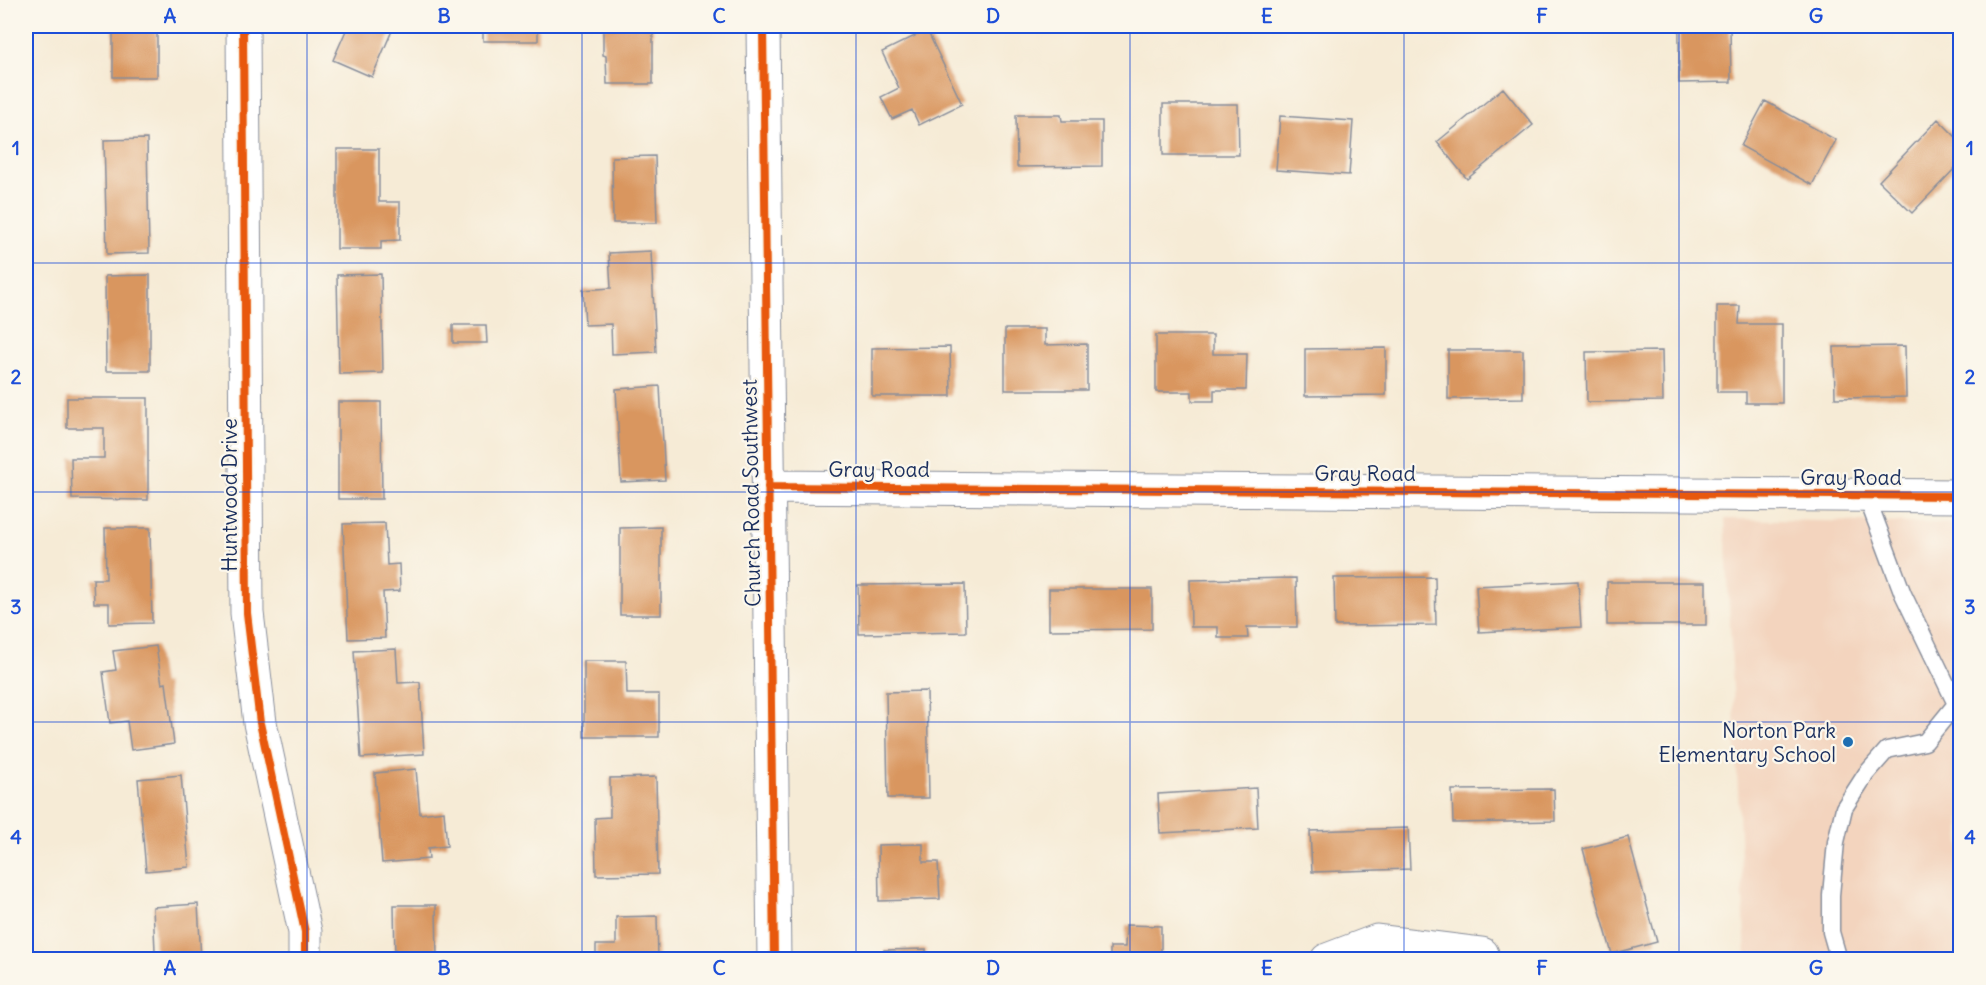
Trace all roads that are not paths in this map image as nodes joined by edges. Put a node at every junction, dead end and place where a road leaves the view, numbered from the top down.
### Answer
1 (243, 26) edge
2 (763, 26) edge
3 (768, 487) junction
4 (1866, 495) junction
5 (1960, 496) edge
6 (1482, 954) dead end
7 (305, 960) edge
8 (774, 960) edge
9 (1327, 960) edge
10 (1839, 960) edge

1 - 7 street, Huntwood Drive
2 - 3 street, Church Road Southwest
3 - 4 street, Gray Road
3 - 8 street, Church Road Southwest
4 - 5 street, Gray Road
4 - 10 lane
6 - 9 street

